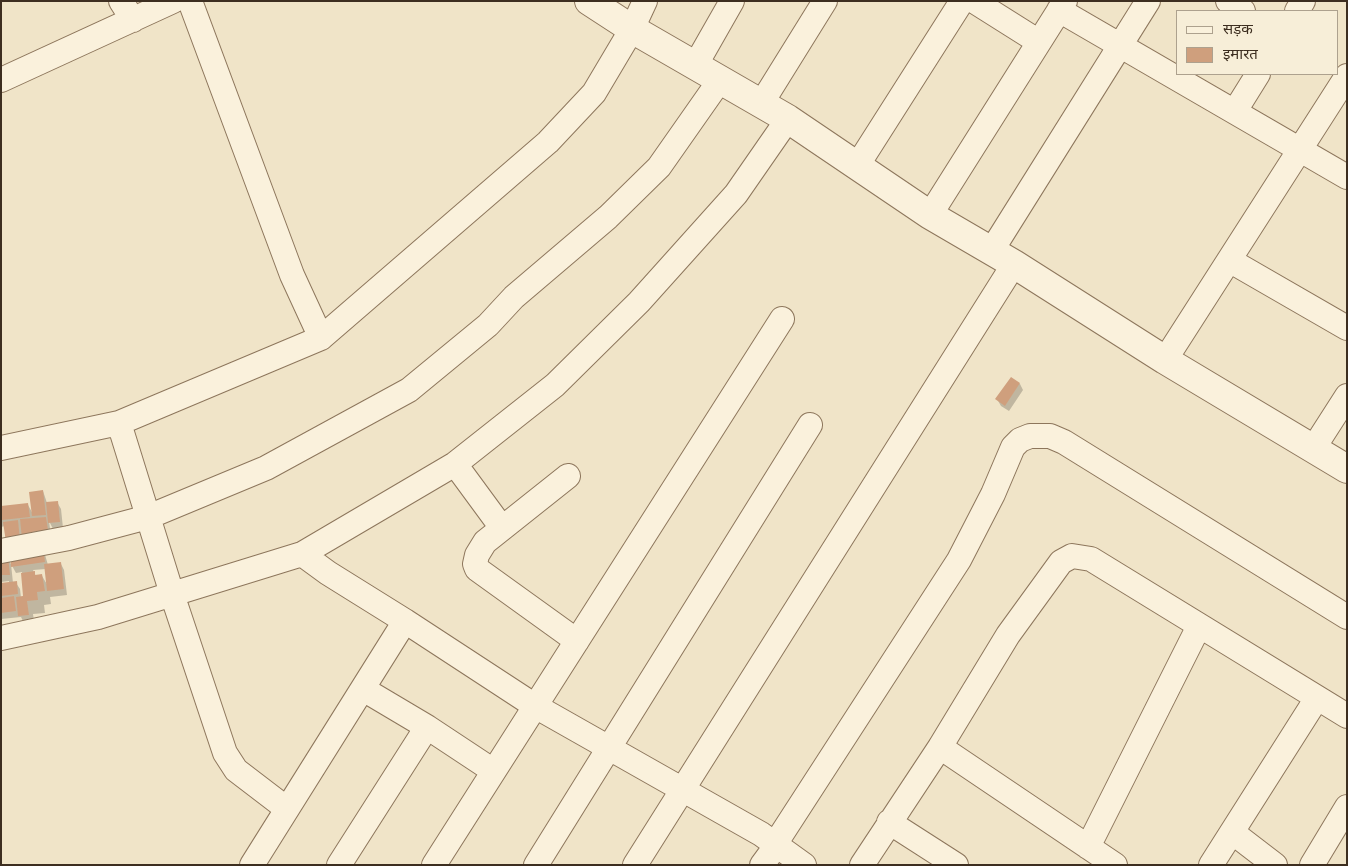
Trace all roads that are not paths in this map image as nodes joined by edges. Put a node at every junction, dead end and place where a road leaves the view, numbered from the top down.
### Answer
1 (173, 1) edge
2 (190, 1) edge
3 (589, 1) edge
4 (645, 1) edge
5 (732, 1) edge
6 (825, 1) edge
7 (962, 1) edge
8 (974, 1) edge
9 (1148, 1) edge
10 (1228, 1) edge
11 (1062, 6) edge
12 (1242, 10) edge
13 (127, 11) edge
14 (632, 29) junction
15 (1039, 42) junction
16 (1120, 45) junction
17 (695, 66) junction
18 (1257, 75) edge
19 (1347, 76) edge
20 (3, 79) edge
21 (720, 80) junction
22 (761, 104) junction
23 (1235, 111) junction
24 (788, 118) junction
25 (1301, 149) junction
26 (857, 166) junction
27 (1347, 177) edge
28 (930, 215) junction
29 (1003, 257) junction
30 (1229, 260) junction
31 (782, 318) dead end
32 (1347, 328) edge
33 (320, 338) junction
34 (1165, 360) junction
35 (1347, 396) edge
36 (119, 423) junction
37 (810, 425) dead end
38 (1, 448) edge
39 (1313, 449) junction
40 (455, 464) junction
41 (1347, 470) edge
42 (568, 476) dead end
43 (148, 517) junction
44 (502, 528) junction
45 (1, 551) edge
46 (302, 554) junction
47 (172, 594) junction
48 (1347, 617) edge
49 (405, 621) junction
50 (1199, 626) junction
51 (1, 638) edge
52 (577, 641) junction
53 (363, 688) junction
54 (1317, 698) junction
55 (535, 706) junction
56 (1347, 716) edge
57 (427, 727) junction
58 (940, 747) junction
59 (610, 749) junction
60 (492, 770) junction
61 (684, 790) junction
62 (1347, 807) edge
63 (287, 809) junction
64 (889, 822) junction
65 (1232, 832) junction
66 (776, 846) junction
67 (1088, 847) junction
68 (252, 865) edge
69 (340, 865) edge
70 (434, 865) edge
71 (536, 865) edge
72 (635, 865) edge
73 (762, 865) edge
74 (804, 865) edge
75 (862, 865) edge
76 (956, 865) edge
77 (1115, 865) edge
78 (1211, 865) edge
79 (1275, 865) edge
80 (1312, 865) edge

1 - 13 street
2 - 33 street
3 - 14 street
4 - 14 street
5 - 17 street
6 - 22 street
7 - 26 street
8 - 15 street
9 - 16 street
10 - 12 street
11 - 15 street
11 - 16 street
13 - 20 street
14 - 17 street
14 - 33 street
15 - 28 street
16 - 23 street
16 - 29 street
17 - 21 street
18 - 23 street
19 - 25 street
21 - 22 street
21 - 43 street
22 - 24 street
23 - 25 street
24 - 26 street
24 - 40 street
25 - 27 street
25 - 30 street
26 - 28 street
28 - 29 street
29 - 34 street
29 - 61 street
30 - 32 street
30 - 34 street
31 - 52 street
33 - 36 street
34 - 39 street
35 - 39 street
36 - 38 street
36 - 43 street
37 - 59 street
39 - 41 street
40 - 44 street
40 - 46 street
42 - 44 street
43 - 45 street
43 - 47 street
44 - 52 street
46 - 47 street
46 - 49 street
47 - 51 street
47 - 63 street
48 - 66 street
49 - 53 street
49 - 55 street
50 - 54 street
50 - 58 street
50 - 67 street
52 - 55 street
53 - 57 street
53 - 63 street
54 - 56 street
54 - 65 street
55 - 59 street
55 - 60 street
57 - 60 street
57 - 69 street
58 - 64 street
58 - 67 street
59 - 61 street
59 - 71 street
60 - 70 street
61 - 66 street
61 - 72 street
62 - 80 street
63 - 68 street
64 - 75 street
64 - 76 street
65 - 78 street
65 - 79 street
66 - 73 street
66 - 74 street
67 - 77 street

